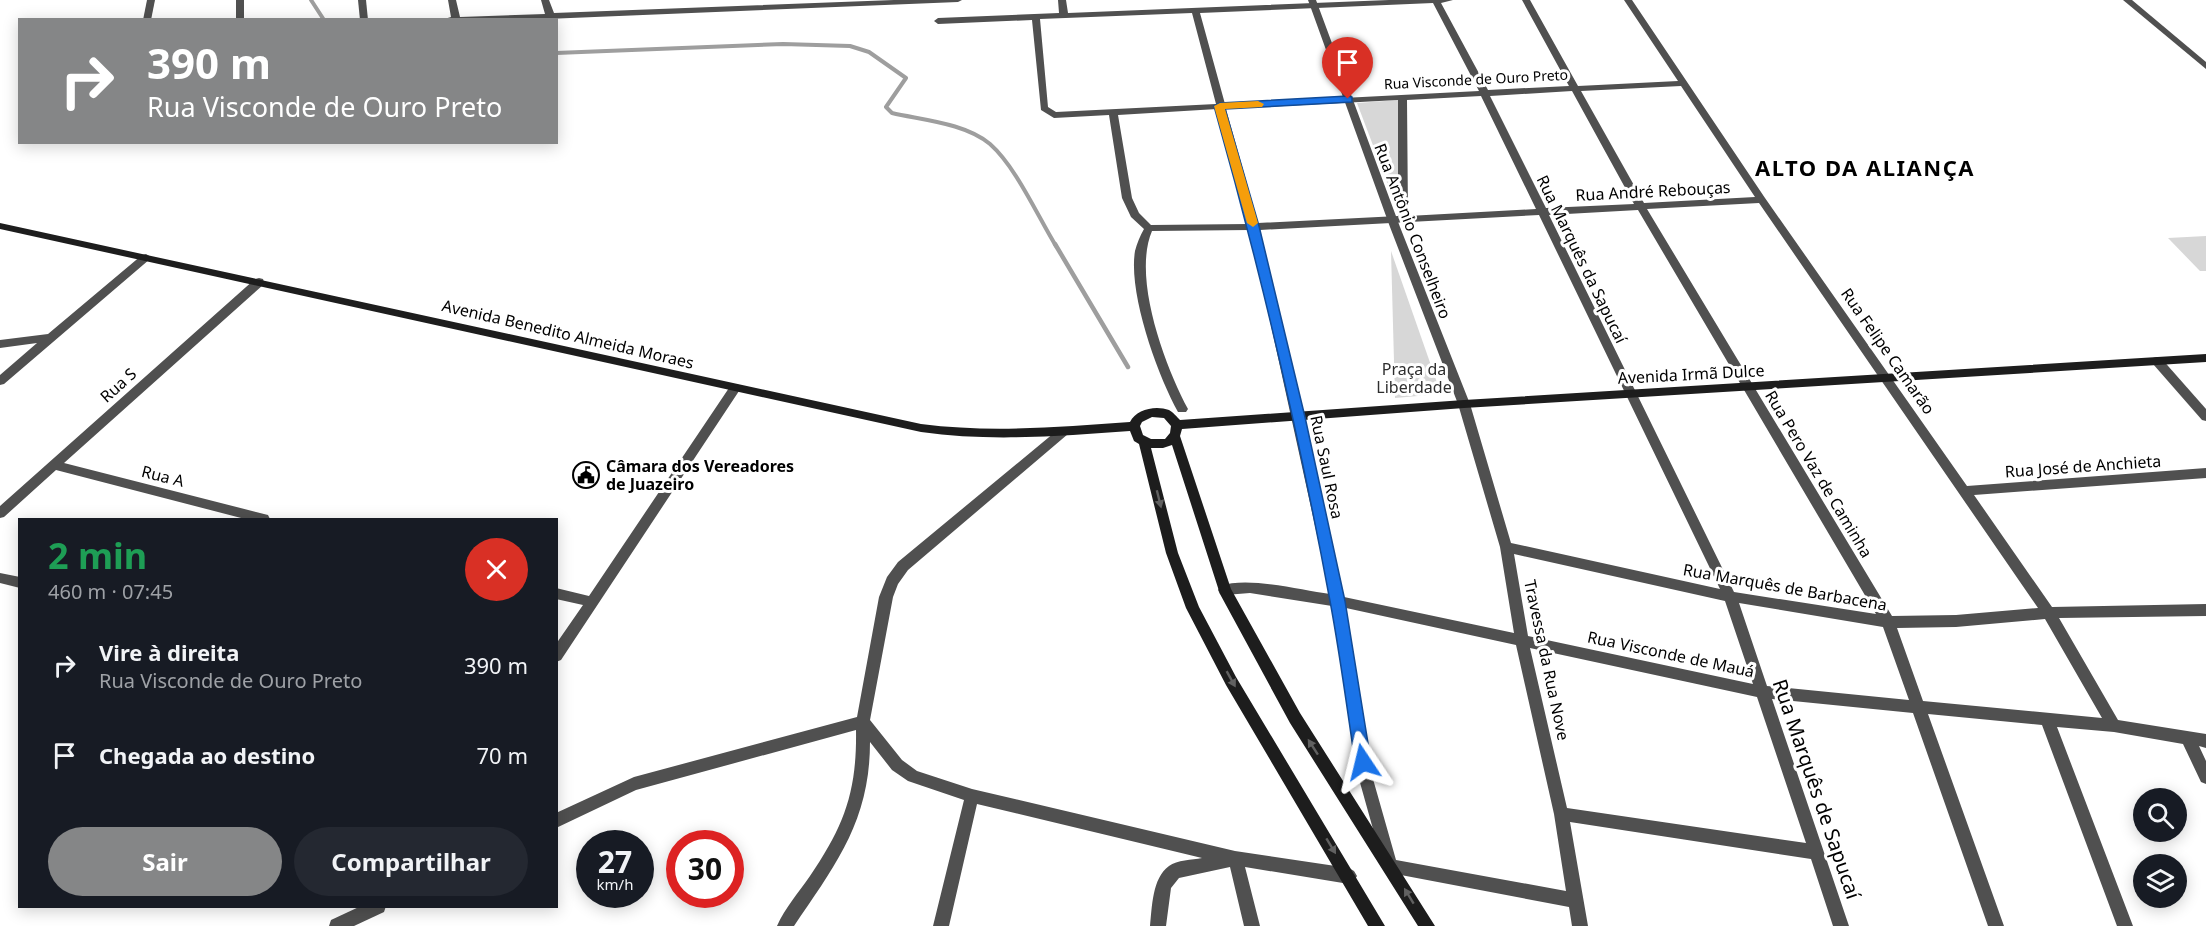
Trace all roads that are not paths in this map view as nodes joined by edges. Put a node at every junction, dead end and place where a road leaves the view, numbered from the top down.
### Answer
1 (151, 0) edge
2 (240, 0) edge
3 (362, 0) edge
4 (452, 0) edge
5 (545, 0) edge
6 (636, 0) edge
7 (958, 0) edge
8 (1062, 0) edge
9 (1449, 0) edge
10 (1526, 0) edge
11 (1628, 0) edge
12 (2127, 0) edge
13 (1436, 1) edge
14 (840, 2) edge
15 (1313, 2) edge
16 (735, 4) edge
17 (639, 10) junction
18 (1195, 10) junction
19 (550, 15) junction
20 (1064, 17) junction
21 (147, 18) edge
22 (240, 18) edge
23 (364, 18) edge
24 (456, 18) edge
25 (480, 18) edge
26 (1036, 18) junction
27 (938, 21) dead end
28 (2206, 66) edge
29 (1684, 83) junction
30 (1573, 87) junction
31 (1485, 94) junction
32 (1402, 96) junction
33 (1348, 99) junction
34 (1220, 106) junction
35 (1113, 112) junction
36 (1762, 200) junction
37 (1641, 207) junction
38 (1542, 212) junction
39 (1397, 219) junction
40 (0, 226) edge
41 (1254, 226) junction
42 (1149, 228) junction
43 (146, 257) junction
44 (259, 282) junction
45 (52, 337) junction
46 (0, 344) edge
47 (2206, 358) edge
48 (2157, 361) junction
49 (1887, 378) junction
50 (0, 381) edge
51 (1748, 387) junction
52 (735, 388) junction
53 (1630, 394) junction
54 (1464, 404) junction
55 (1182, 409) dead end
56 (1298, 417) junction
57 (2206, 417) edge
58 (1134, 426) junction
59 (1064, 431) junction
60 (1176, 431) junction
61 (1144, 442) junction
62 (54, 465) junction
63 (2206, 473) edge
64 (1963, 491) junction
65 (0, 513) edge
66 (260, 518) edge
67 (1506, 547) junction
68 (0, 578) edge
69 (18, 582) edge
70 (1225, 590) junction
71 (558, 594) edge
72 (1730, 596) junction
73 (1338, 601) junction
74 (592, 602) junction
75 (2206, 610) edge
76 (2049, 613) junction
77 (1888, 622) junction
78 (1522, 642) junction
79 (558, 653) edge
80 (1762, 692) junction
81 (1920, 709) junction
82 (2047, 720) junction
83 (863, 722) junction
84 (2114, 726) junction
85 (2187, 737) junction
86 (2206, 741) edge
87 (2206, 777) edge
88 (972, 796) junction
89 (1561, 814) junction
90 (558, 820) edge
91 (1816, 852) junction
92 (1235, 858) junction
93 (1390, 867) junction
94 (1349, 876) junction
95 (1575, 900) junction
96 (374, 908) edge
97 (337, 926) edge
98 (785, 926) edge
99 (942, 926) edge
100 (1158, 926) edge
101 (1252, 926) edge
102 (1377, 926) edge
103 (1427, 926) edge
104 (1580, 926) edge
105 (1841, 926) edge
106 (1996, 926) edge
107 (2125, 926) edge

1 - 21 street
2 - 22 street
3 - 23 street
4 - 24 street
5 - 19 street
6 - 17 street
7 - 14 street
8 - 20 street
9 - 13 street
10 - 30 street, Rua Pero Vaz de Caminha
11 - 29 street, Rua Felipe Camarão
12 - 28 street
13 - 15 street
13 - 31 street, Rua Marquês da Sapucaí
14 - 16 street
15 - 18 street
15 - 33 street, Rua Antônio Conselheiro
16 - 17 street
17 - 19 street
18 - 20 street
18 - 34 street, Rua Saul Rosa
19 - 25 street
20 - 26 street
26 - 27 street
26 - 35 street, Rua Visconde de Ouro Preto
29 - 30 street, Rua Visconde de Ouro Preto
29 - 36 street, Rua Felipe Camarão
30 - 31 street, Rua Visconde de Ouro Preto
30 - 37 street, Rua Pero Vaz de Caminha
31 - 32 street, Rua Visconde de Ouro Preto
31 - 38 street, Rua Marquês da Sapucaí
32 - 33 street, Rua Visconde de Ouro Preto
32 - 39 street, Rua Antônio Conselheiro
33 - 34 street, Rua Visconde de Ouro Preto
33 - 39 street, Rua Antônio Conselheiro
34 - 35 street, Rua Visconde de Ouro Preto
34 - 41 street, Rua Saul Rosa
35 - 42 street
36 - 37 street, Rua André Rebouças
36 - 49 street, Rua Felipe Camarão
37 - 38 street, Rua André Rebouças
37 - 51 street, Rua Pero Vaz de Caminha
38 - 39 street, Rua André Rebouças
38 - 53 street, Rua Marquês da Sapucaí
39 - 41 street, Rua André Rebouças
39 - 54 street, Rua Antônio Conselheiro
40 - 43 main road, Avenida Benedito Almeida Moraes
41 - 42 street, Rua André Rebouças
41 - 56 street, Rua Saul Rosa
42 - 55 street
43 - 44 main road, Avenida Benedito Almeida Moraes
43 - 45 street
44 - 52 main road, Avenida Benedito Almeida Moraes
44 - 62 street, Rua S
45 - 46 street
45 - 50 street
47 - 48 main road, Avenida Irmã Dulce
48 - 49 main road, Avenida Irmã Dulce
48 - 57 street
49 - 51 main road, Avenida Irmã Dulce
49 - 64 street, Rua Felipe Camarão
51 - 53 main road, Avenida Irmã Dulce
51 - 77 street, Rua Pero Vaz de Caminha
52 - 59 main road, Avenida Benedito Almeida Moraes
52 - 74 street
53 - 54 main road, Avenida Irmã Dulce
53 - 72 street, Rua Marquês da Sapucaí
54 - 56 main road, Avenida Irmã Dulce
54 - 67 street, Travessa da Rua Nove
56 - 60 main road, Avenida Irmã Dulce
56 - 73 street, Rua Saul Rosa
58 - 59 main road, Avenida Benedito Almeida Moraes
58 - 60 main road
58 - 61 main road
59 - 83 street
60 - 61 main road
60 - 70 main road
61 -> 94 main road
62 - 65 street, Rua S
62 - 66 street, Rua A
63 - 64 street, Rua José de Anchieta
64 - 76 street, Rua Felipe Camarão
67 - 72 street, Rua Marquês de Barbacena
67 - 78 street, Travessa da Rua Nove
68 - 69 street
70 - 73 street, Rua Visconde de Mauá
93 -> 70 main road
71 - 74 street
72 - 77 street, Rua Marquês de Barbacena
72 - 80 street, Rua Marquês de Sapucaí
73 - 78 street, Rua Visconde de Mauá
73 - 93 street, Rua Saul Rosa
74 - 79 street
75 - 76 street, Rua Marquês de Barbacena
76 - 77 street, Rua Marquês de Barbacena
76 - 84 street, Rua Felipe Camarão
77 - 81 street, Rua Pero Vaz de Caminha
78 - 80 street, Rua Visconde de Mauá
78 - 89 street, Travessa da Rua Nove
80 - 81 street, Rua Visconde de Mauá
80 - 91 street, Rua Marquês de Sapucaí
81 - 82 street, Rua Visconde de Mauá
81 - 106 street, Rua Pero Vaz de Caminha
82 - 84 street, Rua Visconde de Mauá
82 - 107 street
83 - 88 street
83 - 90 street
83 - 98 street
84 - 85 street, Rua Visconde de Mauá
85 - 86 street, Rua Visconde de Mauá
85 - 87 street
88 - 92 street
88 - 99 street
89 - 91 street
89 - 95 street, Travessa da Rua Nove
91 - 105 street, Rua Marquês de Sapucaí
92 - 94 street
92 - 100 street
92 - 101 street
93 - 95 street
103 -> 93 main road, Rua Saul Rosa
94 - 102 main road
95 - 104 street, Travessa da Rua Nove
96 - 97 street

